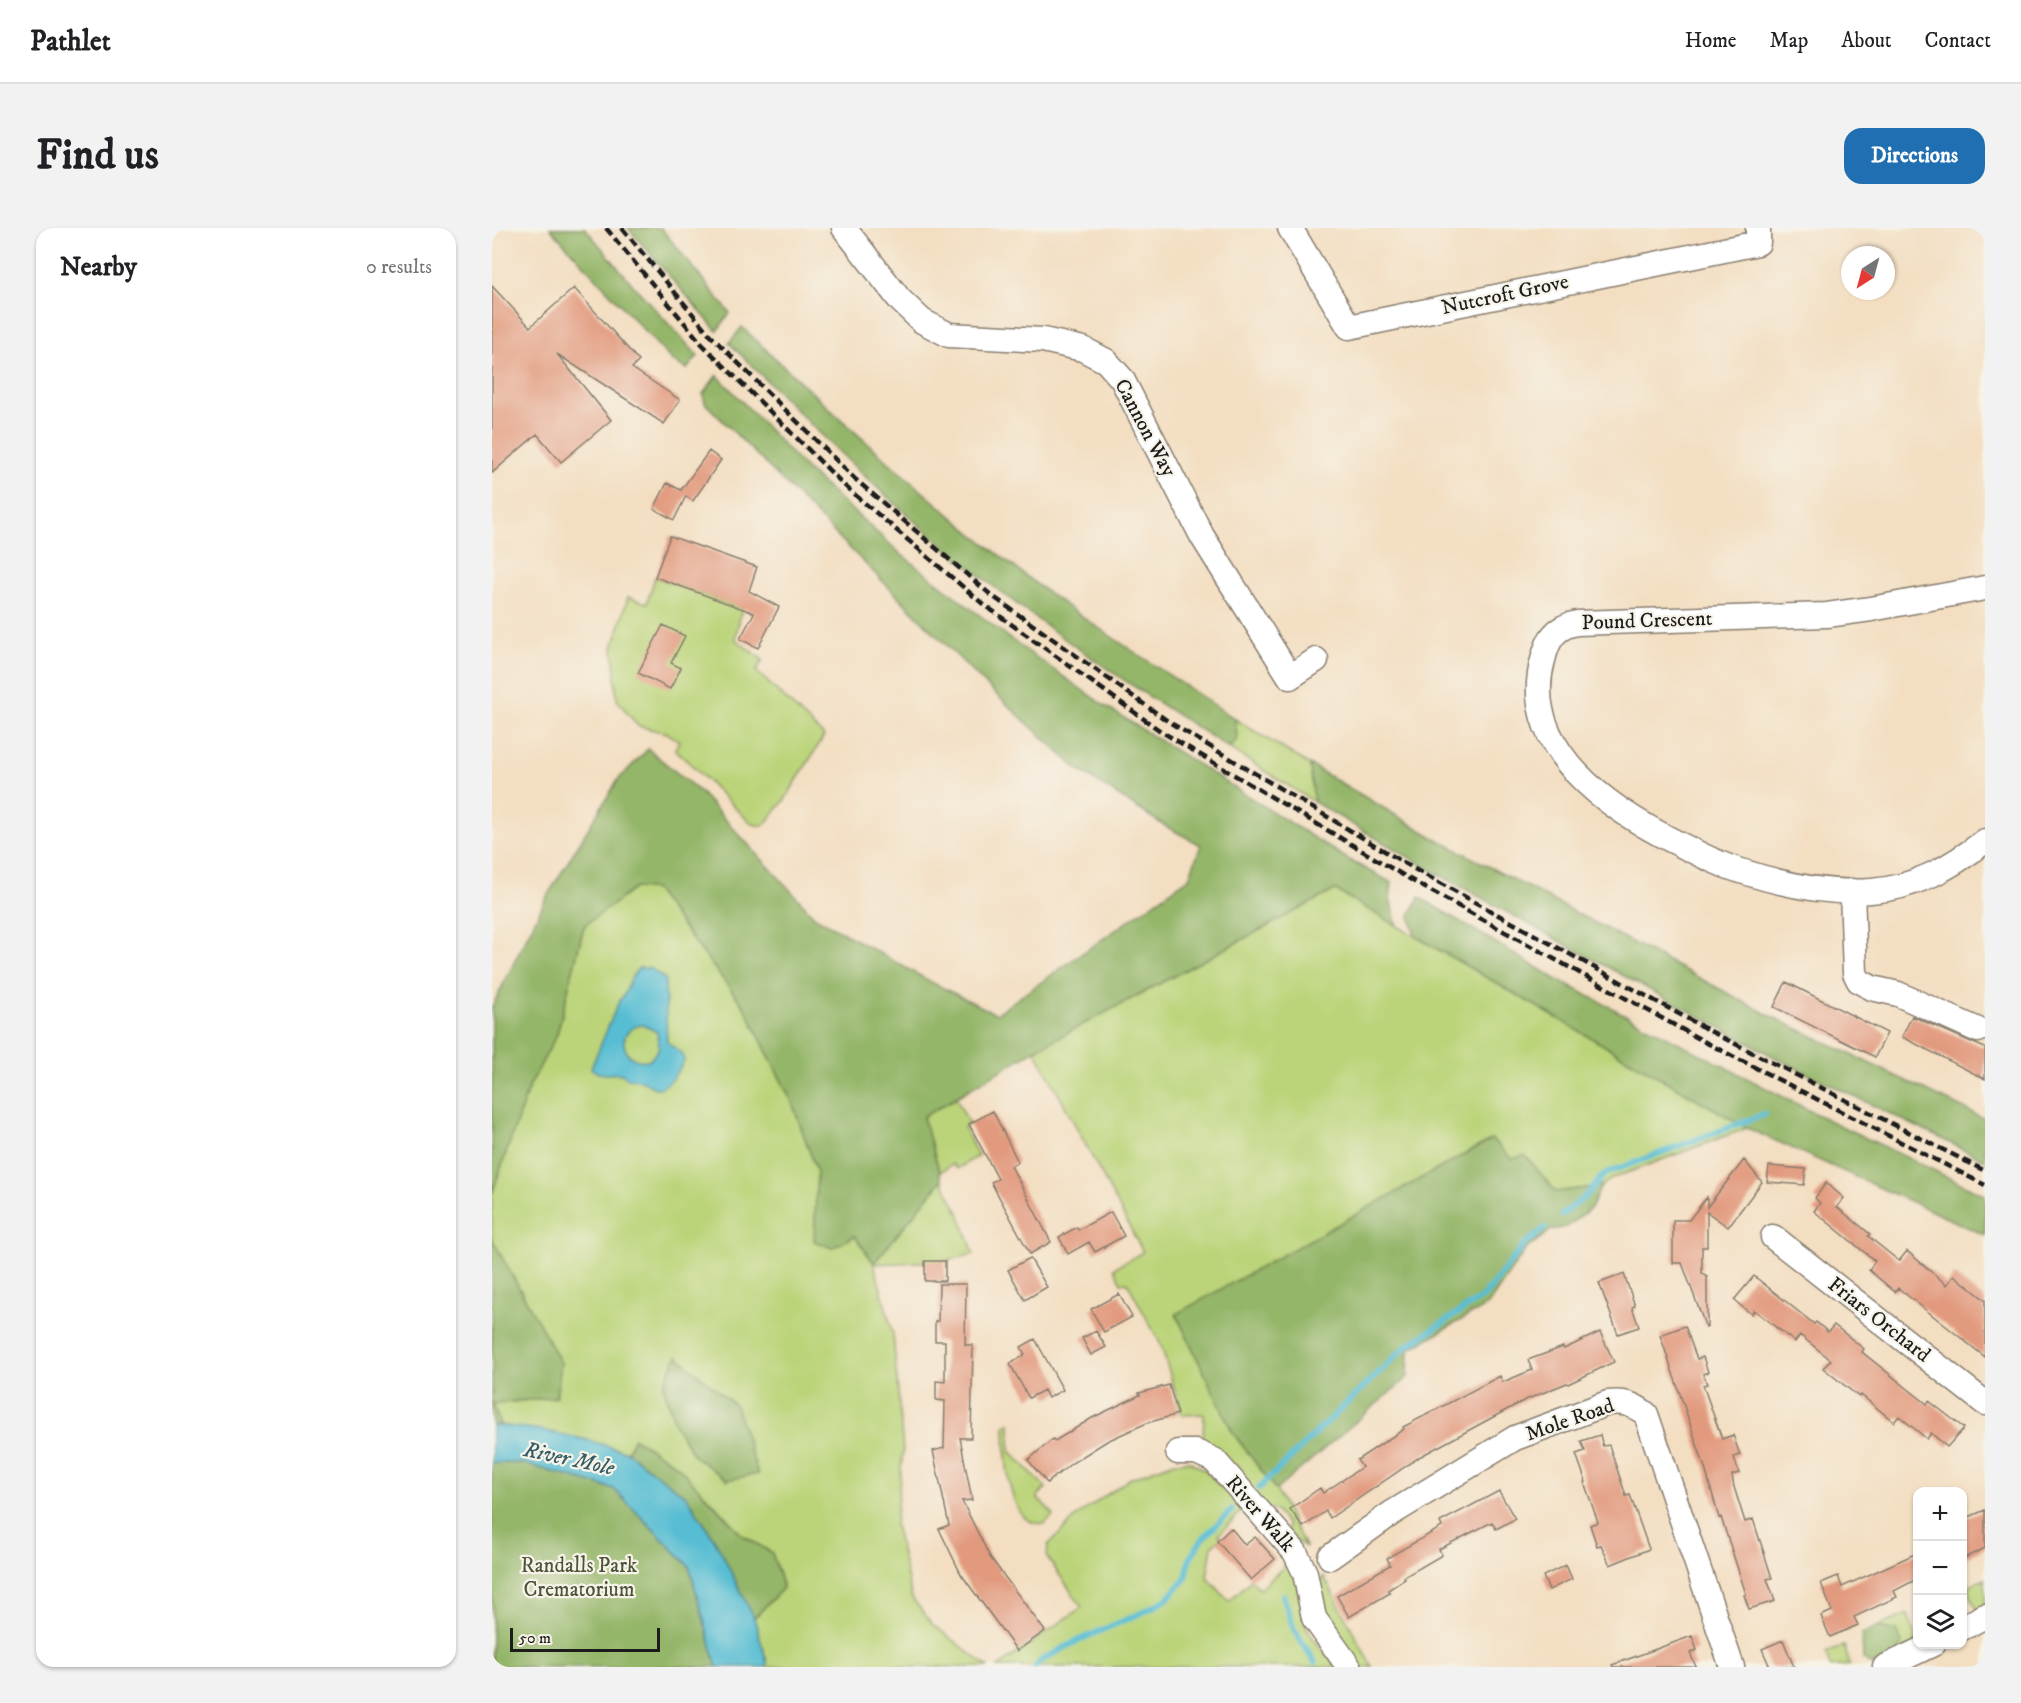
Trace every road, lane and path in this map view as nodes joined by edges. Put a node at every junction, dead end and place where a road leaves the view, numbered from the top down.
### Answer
1 (844, 228) edge
2 (1290, 228) edge
3 (1758, 228) edge
4 (1985, 588) edge
5 (1316, 660) dead end
6 (1985, 841) edge
7 (1851, 891) junction
8 (1978, 1030) dead end
9 (1773, 1237) dead end
10 (1985, 1403) edge
11 (1178, 1452) dead end
12 (1330, 1557) dead end
13 (1985, 1616) edge
14 (1967, 1625) edge
15 (1923, 1649) edge
16 (1349, 1667) edge
17 (1731, 1667) edge
18 (1885, 1667) edge

1 - 5 street, Cannon Way
2 - 3 street, Nutcroft Grove
4 - 7 street, Pound Crescent
6 - 7 street, Pound Crescent
7 - 8 street
9 - 10 street, Friars Orchard
11 - 16 street, River Walk
12 - 17 street, Mole Road
13 - 14 street
15 - 18 street

